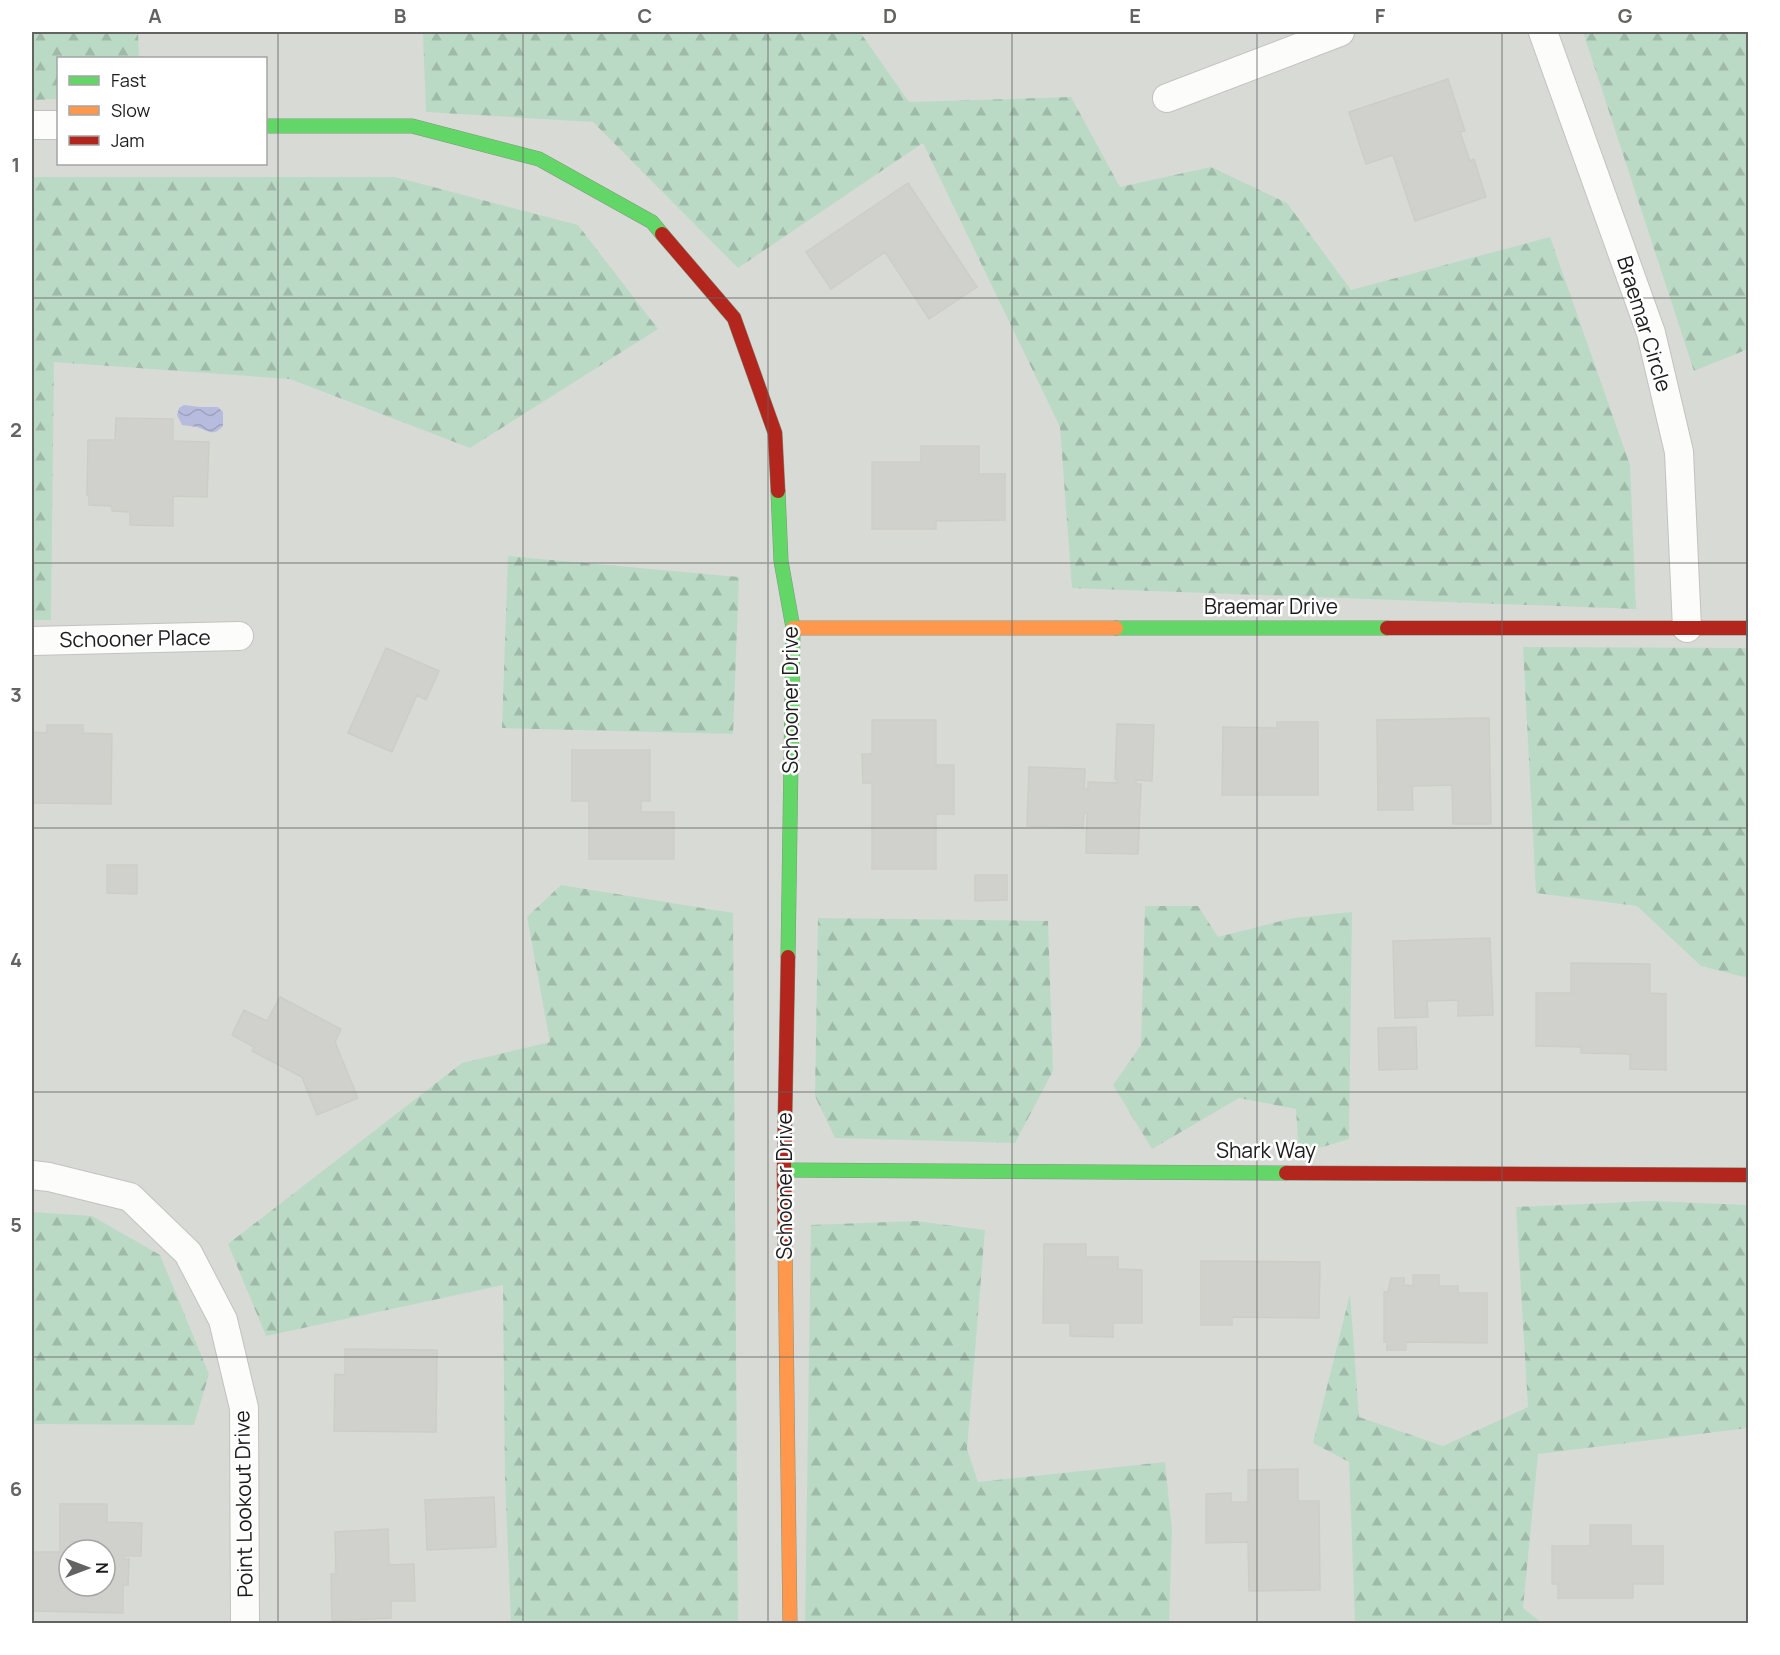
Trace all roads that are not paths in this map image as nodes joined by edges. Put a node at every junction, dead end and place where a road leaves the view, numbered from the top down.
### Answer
1 (1340, 32) edge
2 (1544, 32) edge
3 (1167, 98) dead end
4 (32, 125) edge
5 (57, 125) edge
6 (267, 126) edge
7 (793, 628) junction
8 (1688, 628) junction
9 (1749, 628) edge
10 (239, 636) dead end
11 (32, 641) edge
12 (784, 1170) junction
13 (32, 1175) edge
14 (1749, 1175) edge
15 (245, 1623) edge
16 (790, 1623) edge

1 - 3 street
2 - 8 street, Braemar Circle
4 - 5 street
6 - 7 street, Schooner Drive
7 - 8 street, Braemar Drive
7 - 12 street, Schooner Drive
8 - 9 street, Braemar Drive
10 - 11 street, Schooner Place
12 - 14 street, Shark Way
12 - 16 street, Schooner Drive
13 - 15 street, Point Lookout Drive

